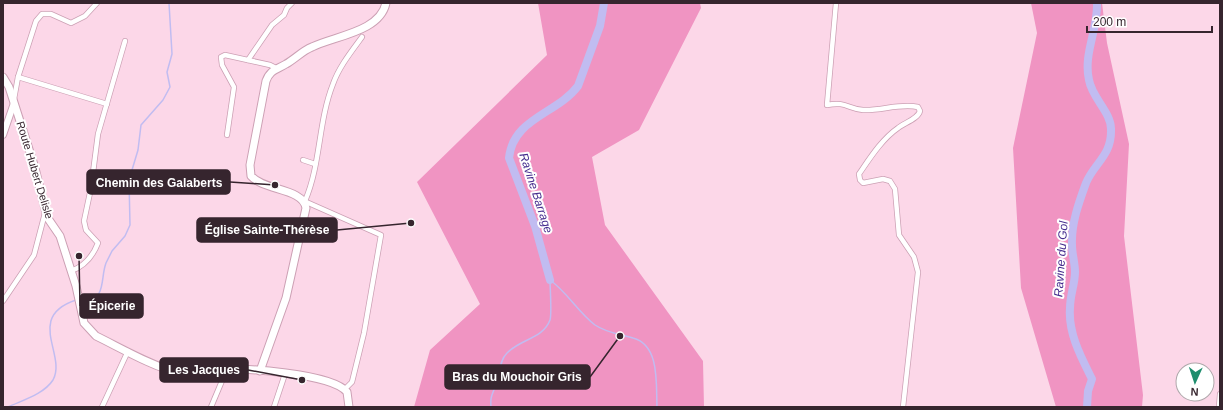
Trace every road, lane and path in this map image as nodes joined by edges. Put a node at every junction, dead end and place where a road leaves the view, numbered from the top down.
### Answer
1 (97, 3) edge
2 (292, 3) edge
3 (386, 3) edge
4 (836, 3) edge
5 (362, 37) dead end
6 (125, 42) dead end
7 (248, 60) junction
8 (276, 68) junction
9 (3, 77) edge
10 (18, 77) junction
11 (14, 103) junction
12 (107, 104) junction
13 (3, 135) edge
14 (227, 135) dead end
15 (303, 160) dead end
16 (315, 164) junction
17 (304, 201) junction
18 (45, 211) junction
19 (71, 271) junction
20 (3, 301) edge
21 (128, 351) junction
22 (227, 369) junction
23 (260, 371) junction
24 (285, 374) junction
25 (345, 389) junction
26 (1220, 394) edge
27 (102, 407) edge
28 (211, 407) edge
29 (274, 407) edge
30 (349, 407) edge
31 (903, 407) edge
32 (1219, 407) edge

1 - 10 street
2 - 7 street
3 - 8 main road
4 - 31 street
5 - 16 street
6 - 12 street
7 - 8 street
7 - 14 street
8 - 17 main road
9 - 11 main road, Route Hubert Delisle
10 - 11 street
10 - 12 street
11 - 13 street
11 - 18 main road, Route Hubert Delisle
12 - 19 street
15 - 16 street
16 - 17 street
17 - 23 main road
17 - 25 street
18 - 19 main road, Route Hubert Delisle
18 - 20 street
19 - 21 main road, Route Hubert Delisle
21 - 22 main road
21 - 27 street
22 - 23 main road
22 - 28 street
23 - 24 main road
24 - 25 main road
24 - 29 street
25 - 30 main road
26 - 32 street

